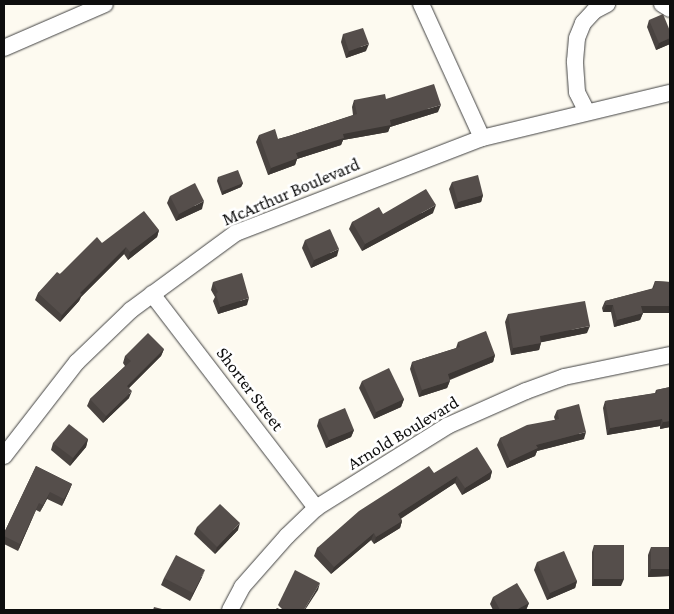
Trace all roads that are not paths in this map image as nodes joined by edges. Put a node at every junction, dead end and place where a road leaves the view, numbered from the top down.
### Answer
1 (105, 4) edge
2 (421, 4) edge
3 (606, 4) edge
4 (662, 4) edge
5 (670, 9) edge
6 (4, 48) edge
7 (670, 93) edge
8 (587, 112) junction
9 (482, 138) junction
10 (152, 294) junction
11 (670, 354) edge
12 (4, 456) edge
13 (316, 508) junction
14 (230, 610) edge

1 - 6 street
2 - 9 street
3 - 8 street
4 - 5 street
7 - 8 street, McArthur Boulevard
8 - 9 street, McArthur Boulevard
9 - 10 street, McArthur Boulevard
10 - 12 street, McArthur Boulevard
10 - 13 street, Shorter Street
11 - 13 street, Arnold Boulevard
13 - 14 street, Arnold Boulevard

